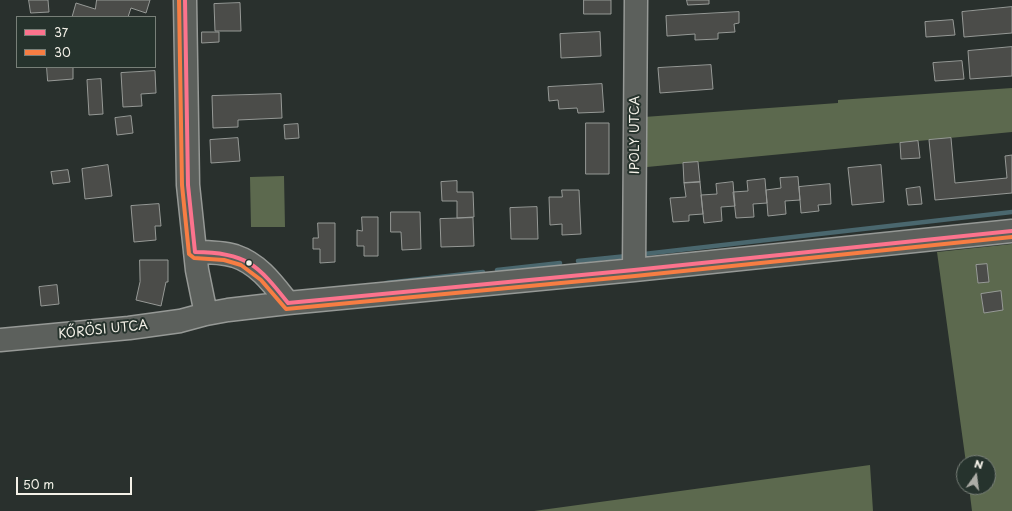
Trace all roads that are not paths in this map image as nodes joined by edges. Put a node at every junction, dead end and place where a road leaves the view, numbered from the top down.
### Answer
1 (185, 0) edge
2 (636, 0) edge
3 (1012, 231) edge
4 (195, 252) junction
5 (634, 270) junction
6 (288, 303) junction
7 (206, 314) junction
8 (0, 340) edge

1 - 4 street
2 - 5 street, IPOLY UTCA
3 - 5 street, KŐRÖSI UTCA
4 - 6 street
4 - 7 street
5 - 6 street, KŐRÖSI UTCA
6 - 7 street, KŐRÖSI UTCA
7 - 8 street, KŐRÖSI UTCA

